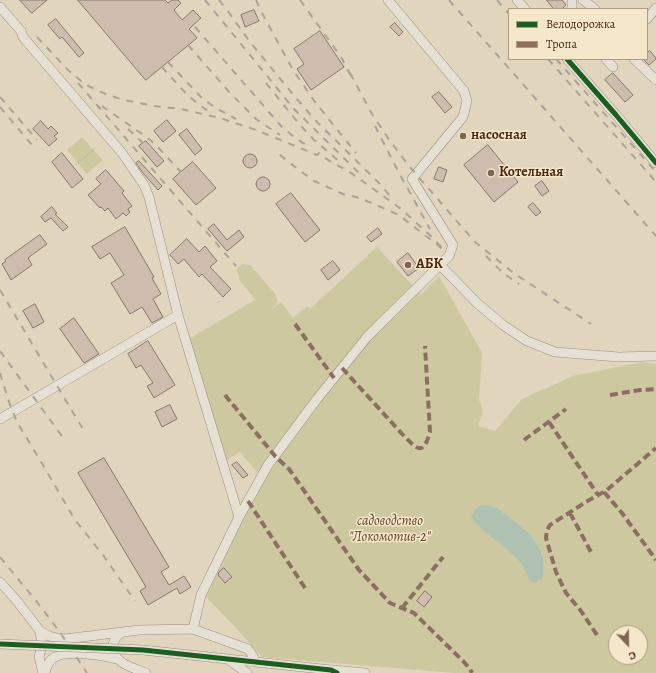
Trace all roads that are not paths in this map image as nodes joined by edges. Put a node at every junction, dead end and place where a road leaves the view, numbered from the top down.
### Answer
1 (388, 0) edge
2 (517, 0) edge
3 (583, 0) edge
4 (0, 7) edge
5 (524, 8) edge
6 (594, 8) edge
7 (656, 8) edge
8 (648, 18) edge
9 (568, 60) edge
10 (607, 60) edge
11 (635, 60) edge
12 (613, 67) dead end
13 (656, 80) edge
14 (656, 163) edge
15 (440, 265) junction
16 (178, 314) junction
17 (656, 356) edge
18 (0, 419) edge
19 (239, 517) junction
20 (0, 582) edge
21 (193, 629) junction
22 (40, 631) junction
23 (122, 632) junction
24 (0, 644) edge
25 (116, 659) junction
26 (228, 659) junction
27 (255, 662) junction
28 (319, 669) junction
29 (334, 671) edge
30 (44, 673) edge
31 (146, 673) edge
32 (247, 673) edge
33 (306, 673) edge
34 (365, 673) edge

1 - 15 street
2 - 5 street
3 - 6 street
4 - 16 street
7 - 8 street
9 - 14 street
10 - 12 street
11 - 13 street
15 - 17 street
15 - 19 street
16 - 18 street
16 - 19 street
19 - 21 street
20 - 22 street
21 - 23 street
21 - 27 street
22 - 23 street
22 - 30 street
23 - 25 street
24 - 26 street, bridge
25 - 30 street
25 - 31 street
26 - 27 street
26 - 32 street
27 - 28 street
28 - 29 street
28 - 33 street
29 - 34 street

